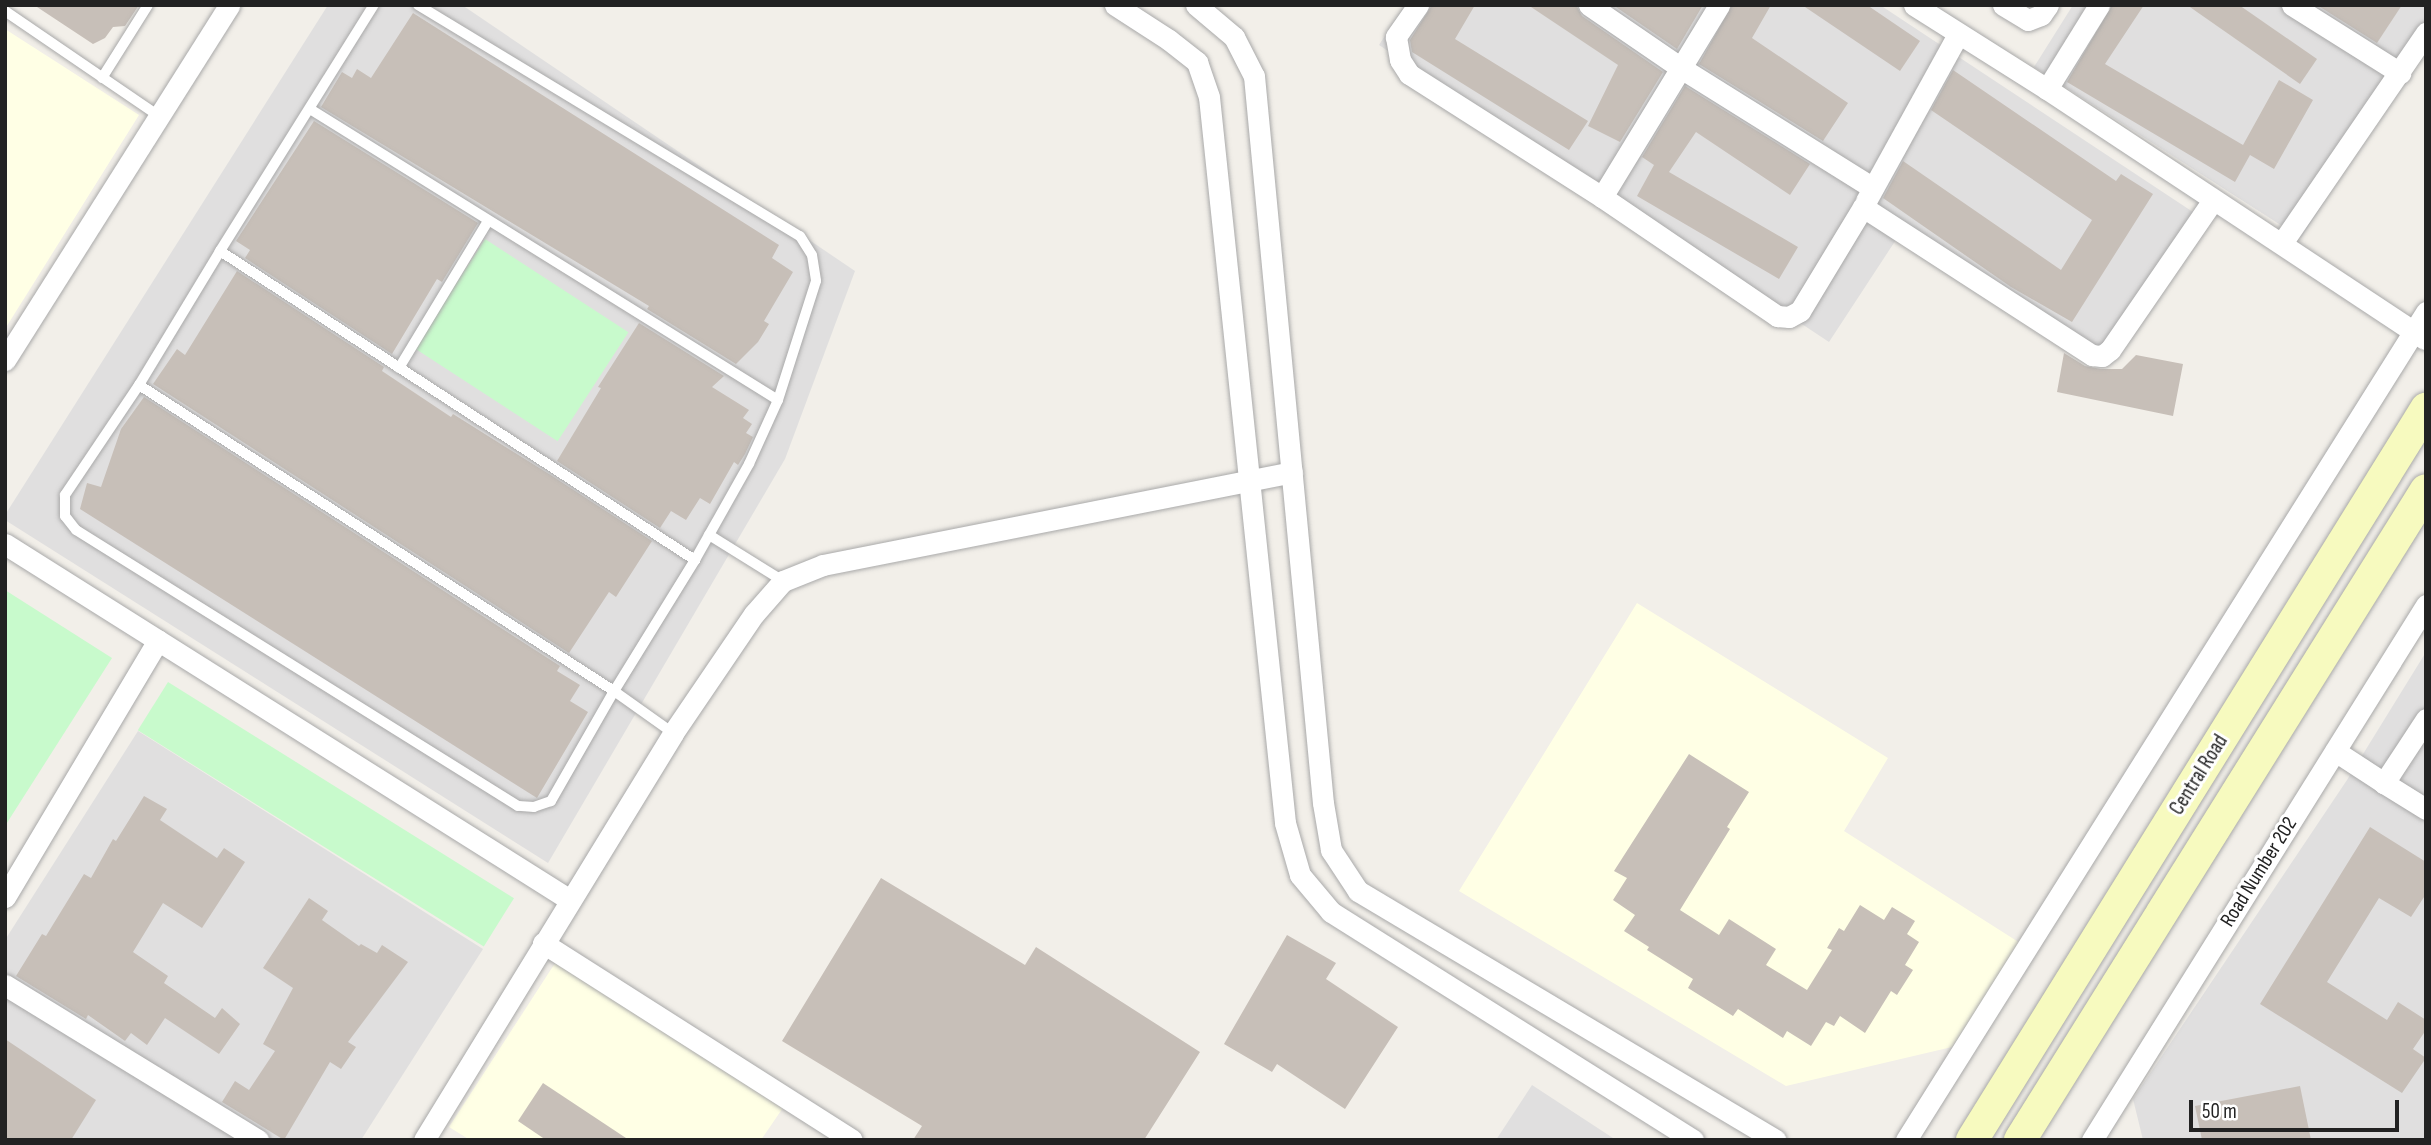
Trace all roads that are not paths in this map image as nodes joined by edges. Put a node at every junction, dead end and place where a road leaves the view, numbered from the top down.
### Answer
1 (148, 5) edge
2 (229, 5) edge
3 (374, 5) edge
4 (418, 5) edge
5 (1115, 5) edge
6 (1196, 5) edge
7 (1418, 5) edge
8 (1589, 5) edge
9 (1719, 5) edge
10 (1914, 5) edge
11 (2003, 5) edge
12 (2048, 5) edge
13 (2099, 5) edge
14 (2292, 5) edge
15 (5, 11) edge
16 (2426, 33) edge
17 (1958, 34) junction
18 (1681, 68) junction
19 (2400, 73) junction
20 (102, 78) junction
21 (2047, 89) junction
22 (310, 109) junction
23 (159, 116) junction
24 (1602, 197) junction
25 (1868, 197) junction
26 (2213, 200) junction
27 (488, 221) junction
28 (2282, 243) junction
29 (220, 251) junction
30 (2426, 312) edge
31 (2420, 335) edge
32 (5, 360) edge
33 (399, 368) junction
34 (139, 385) junction
35 (778, 400) junction
36 (2426, 409) edge
37 (1292, 472) junction
38 (1249, 481) junction
39 (2426, 490) edge
40 (709, 536) junction
41 (5, 544) edge
42 (695, 560) junction
43 (783, 581) junction
44 (2426, 605) edge
45 (158, 640) junction
46 (614, 691) junction
47 (2426, 719) edge
48 (673, 733) junction
49 (2335, 751) junction
50 (2384, 783) junction
51 (2426, 809) edge
52 (5, 897) edge
53 (570, 900) junction
54 (543, 943) junction
55 (5, 985) edge
56 (258, 1140) edge
57 (424, 1140) edge
58 (852, 1140) edge
59 (1693, 1140) edge
60 (1775, 1140) edge
61 (1906, 1140) edge
62 (1972, 1140) edge
63 (2020, 1140) edge
64 (2092, 1140) edge

1 - 20 lane
2 - 23 street
3 - 22 lane
4 - 35 lane
5 - 38 street
6 - 37 street
7 - 24 street
8 - 18 street
9 - 18 street
10 - 17 street
11 - 12 street
13 - 21 street
14 - 19 street
15 - 20 lane
16 - 19 street
17 - 21 street
17 - 25 street
18 - 24 street
18 - 25 street
19 - 28 street
20 - 23 lane
21 - 26 street
22 - 27 lane
22 - 29 lane
23 - 32 street
24 - 25 street
25 - 26 street
26 - 28 street
27 - 33 lane
27 - 35 lane
28 - 31 street
29 - 33 lane
29 - 34 lane
30 - 31 street
31 - 61 street
33 - 42 lane
34 - 46 lane
34 - 46 lane
35 - 40 lane
36 - 62 main road, Central Road
37 - 38 street
37 - 60 street
38 - 43 street
38 - 59 street
39 - 63 main road, Central Road
40 - 42 lane
40 - 43 lane
41 - 45 street
42 - 46 lane
43 - 48 street
44 - 49 street, Road Number 202
45 - 52 street
45 - 53 street
46 - 48 lane
47 - 50 street
48 - 53 street
49 - 50 street
49 - 64 street, Road Number 202
50 - 51 street
53 - 54 street
54 - 57 street
54 - 58 street
55 - 56 street

